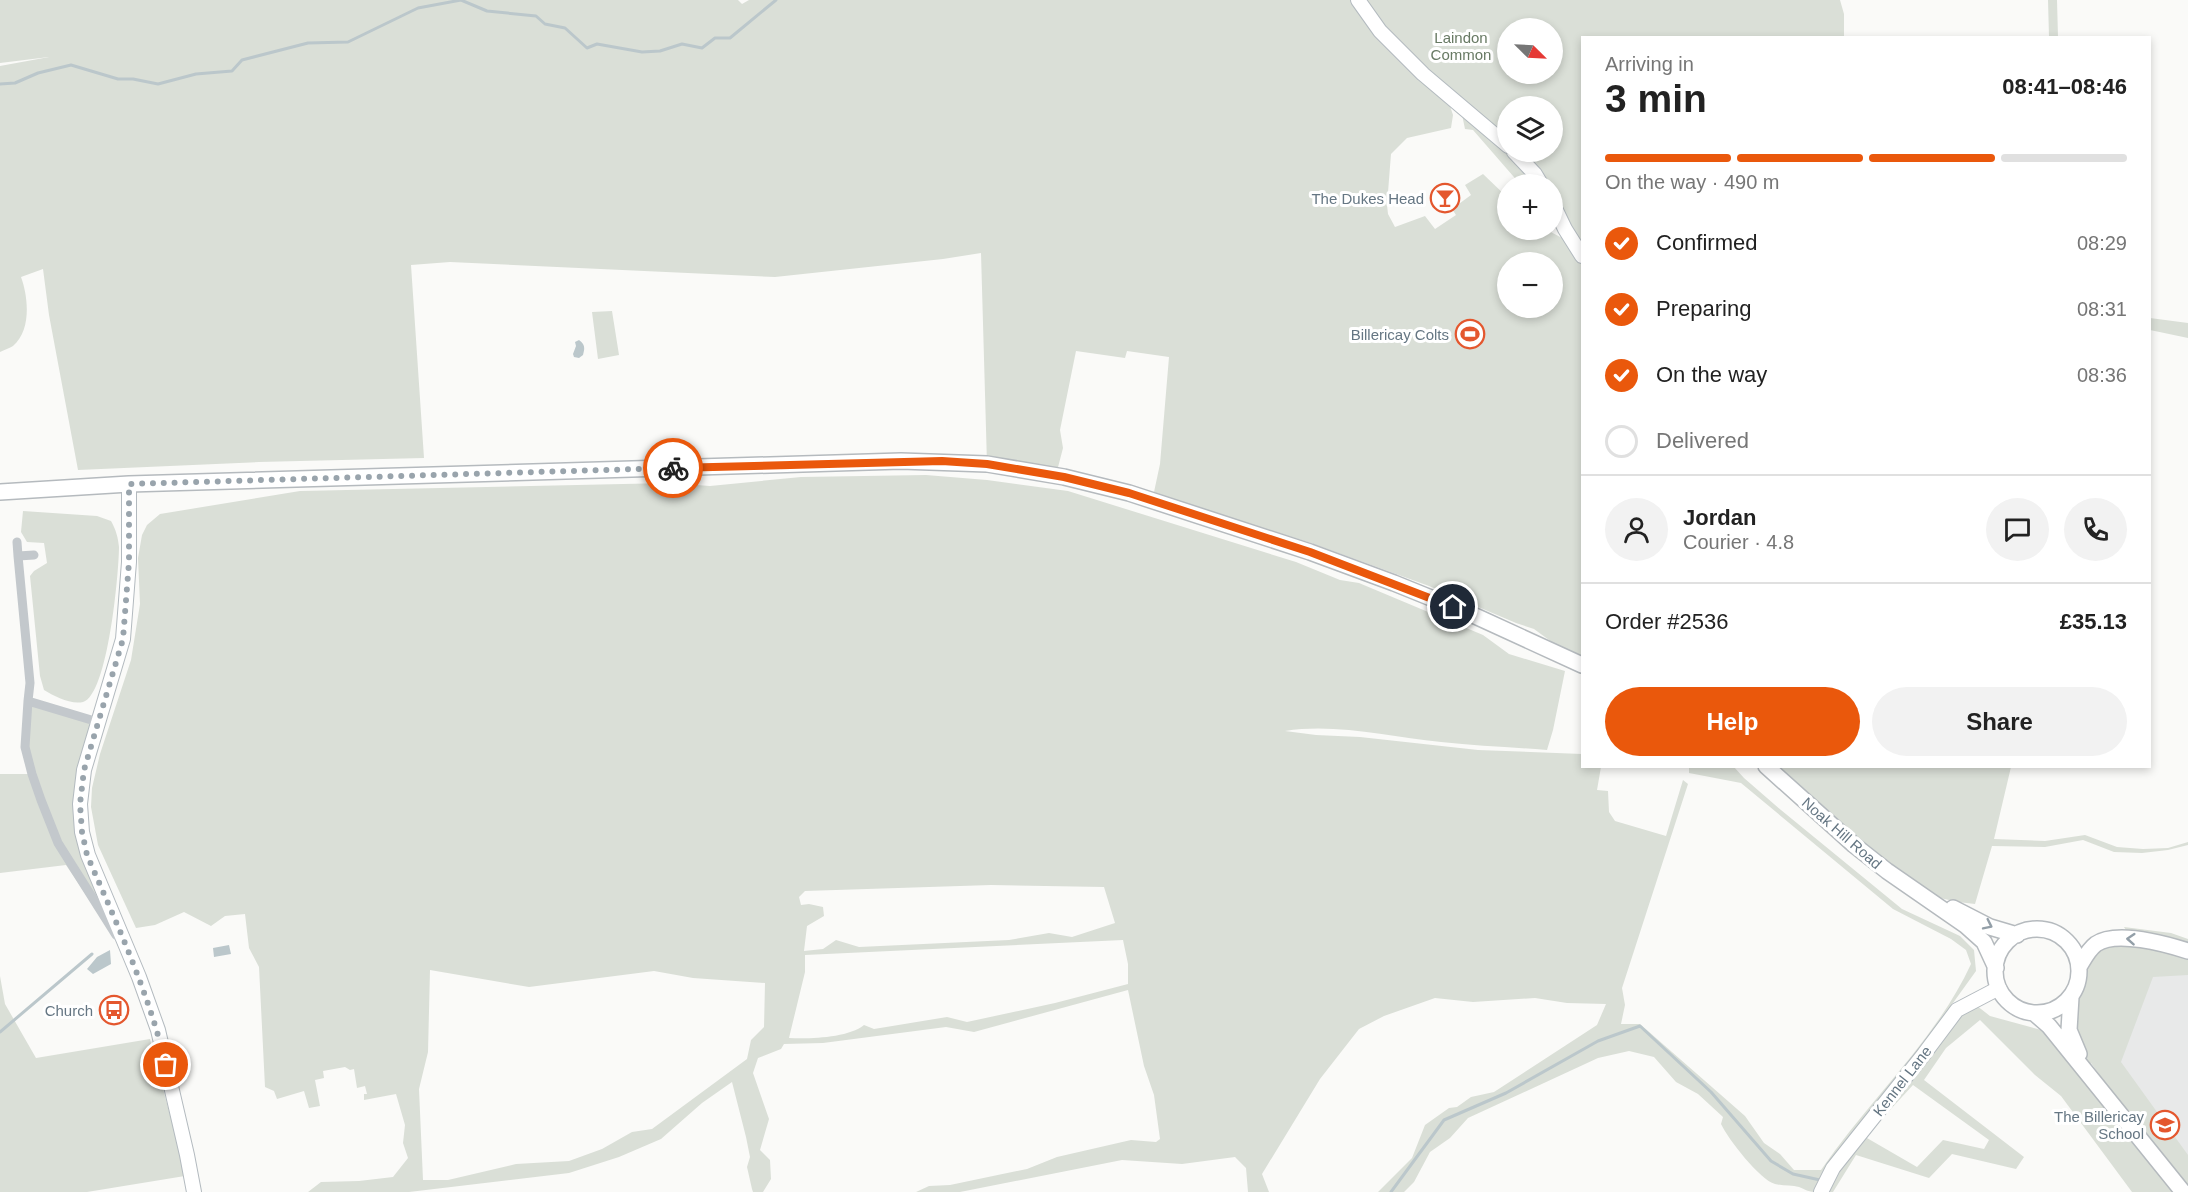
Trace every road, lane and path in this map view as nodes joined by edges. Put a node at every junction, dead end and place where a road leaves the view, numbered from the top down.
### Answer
1 (1358, 0) edge
2 (1497, 137) edge
3 (1524, 162) edge
4 (1535, 174) edge
5 (1563, 225) edge
6 (1581, 254) edge
7 (129, 484) junction
8 (0, 492) edge
9 (17, 542) dead end
10 (34, 555) dead end
11 (18, 556) junction
12 (1581, 665) edge
13 (28, 701) junction
14 (98, 722) junction
15 (1776, 770) edge
16 (1922, 894) junction
17 (2017, 935) junction
18 (126, 944) junction
19 (2188, 951) edge
20 (2079, 967) junction
21 (1996, 968) junction
22 (1999, 988) junction
23 (2071, 997) junction
24 (2034, 1013) junction
25 (2085, 1071) junction
26 (194, 1192) edge
27 (1821, 1192) edge
28 (2183, 1192) edge

1 - 2 street
3 - 4 street
5 - 6 street
7 - 8 main road
7 - 12 main road
7 - 14 street
9 - 11 street
10 - 11 street
11 - 13 street
13 - 14 street
13 - 18 street
14 - 18 street
15 - 16 main road, Noak Hill Road
16 -> 17 main road, Noak Hill Road
16 - 21 main road, Noak Hill Road
17 - 20 main road
17 - 21 main road
18 - 26 street
19 -> 20 main road
20 - 23 main road
21 - 22 main road
22 - 24 main road
22 - 27 street, Kennel Lane
23 - 24 main road
23 - 25 main road
24 - 25 main road
25 - 28 main road

